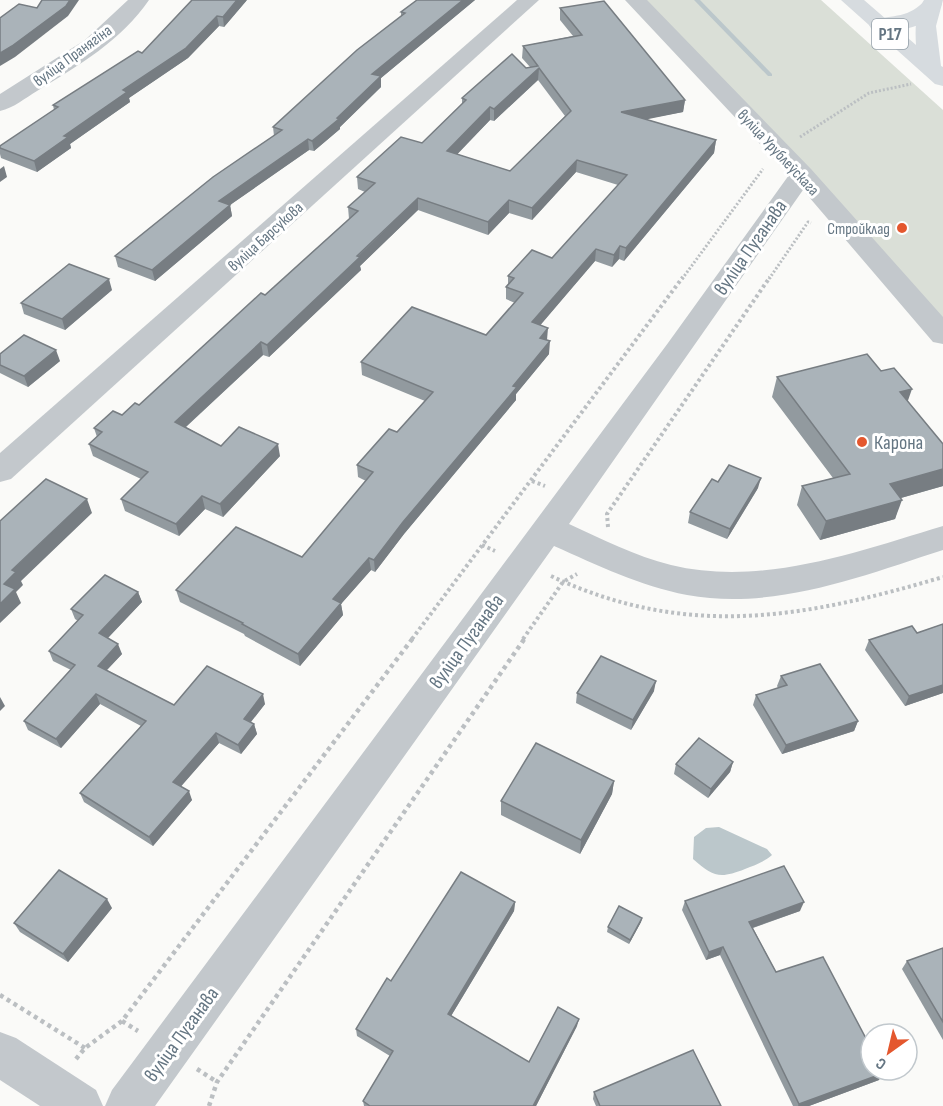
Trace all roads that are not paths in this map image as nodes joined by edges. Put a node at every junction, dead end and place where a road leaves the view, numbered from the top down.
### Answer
1 (139, 0) edge
2 (529, 0) edge
3 (635, 0) edge
4 (851, 0) edge
5 (906, 0) edge
6 (933, 2) edge
7 (880, 26) junction
8 (930, 77) edge
9 (0, 104) edge
10 (790, 163) junction
11 (943, 334) edge
12 (0, 471) edge
13 (548, 529) junction
14 (943, 538) edge
15 (0, 1054) edge
16 (67, 1097) edge
17 (128, 1106) edge

1 - 9 street, вуліца Пранягіна
2 - 12 street, вуліца Барсукова
3 - 10 street, вуліца Урублеўскага
4 - 7 main road, Р17
5 - 7 main road
6 - 7 main road
6 - 8 main road
7 - 8 main road, Р17
10 - 11 street, вуліца Урублеўскага
10 - 13 street, вуліца Пуганава
13 - 14 street
13 - 17 street, вуліца Пуганава
15 - 16 street

